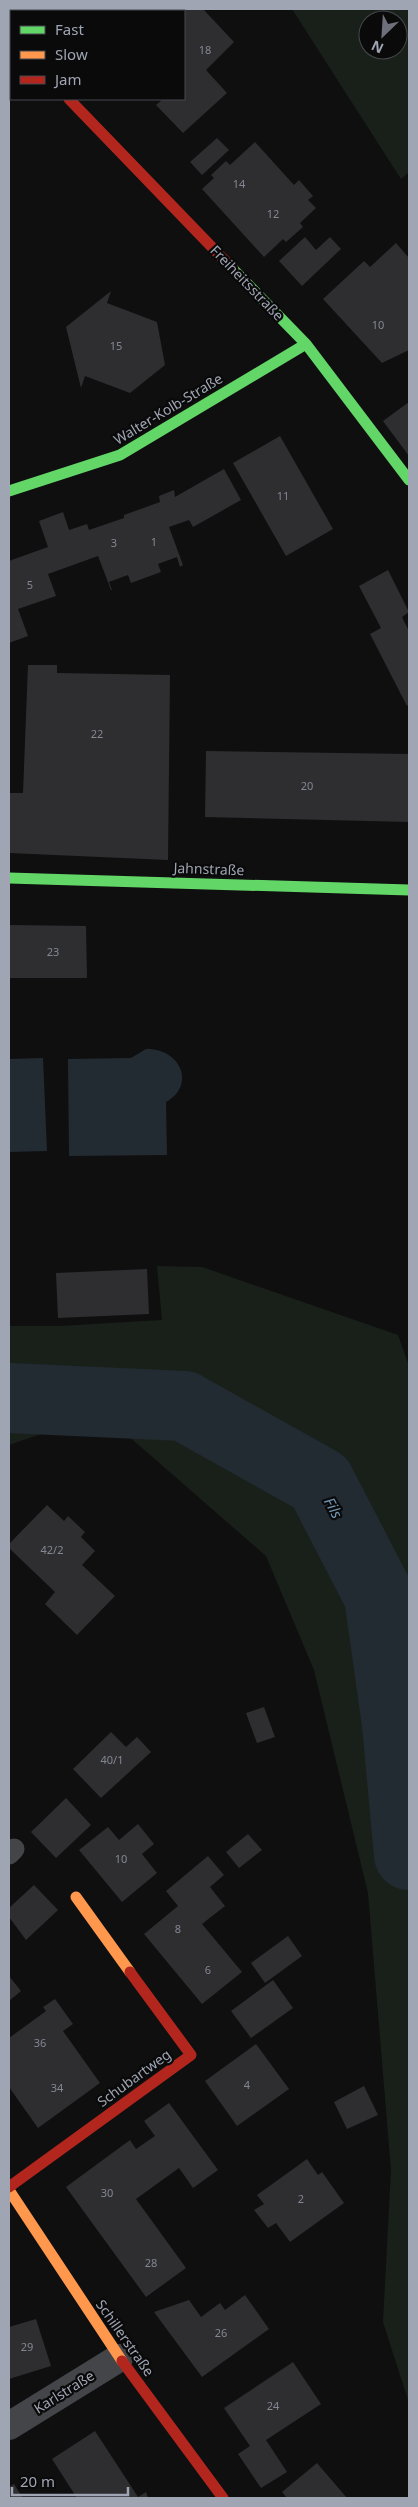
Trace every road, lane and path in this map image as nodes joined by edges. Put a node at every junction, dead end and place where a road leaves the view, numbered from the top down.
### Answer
1 (70, 100) edge
2 (306, 344) junction
3 (409, 480) edge
4 (9, 491) edge
5 (9, 878) edge
6 (409, 890) edge
7 (76, 1897) dead end
8 (9, 2186) edge
9 (9, 2190) edge
10 (118, 2358) junction
11 (9, 2426) edge
12 (224, 2498) edge

1 - 2 street, Freiheitsstraße
2 - 3 street, Freiheitsstraße
2 - 4 street, Walter-Kolb-Straße
5 - 6 street, Jahnstraße
7 - 8 street, Schubartweg
9 - 10 street, Schillerstraße
10 - 11 street, Karlstraße
10 - 12 street, Schillerstraße

